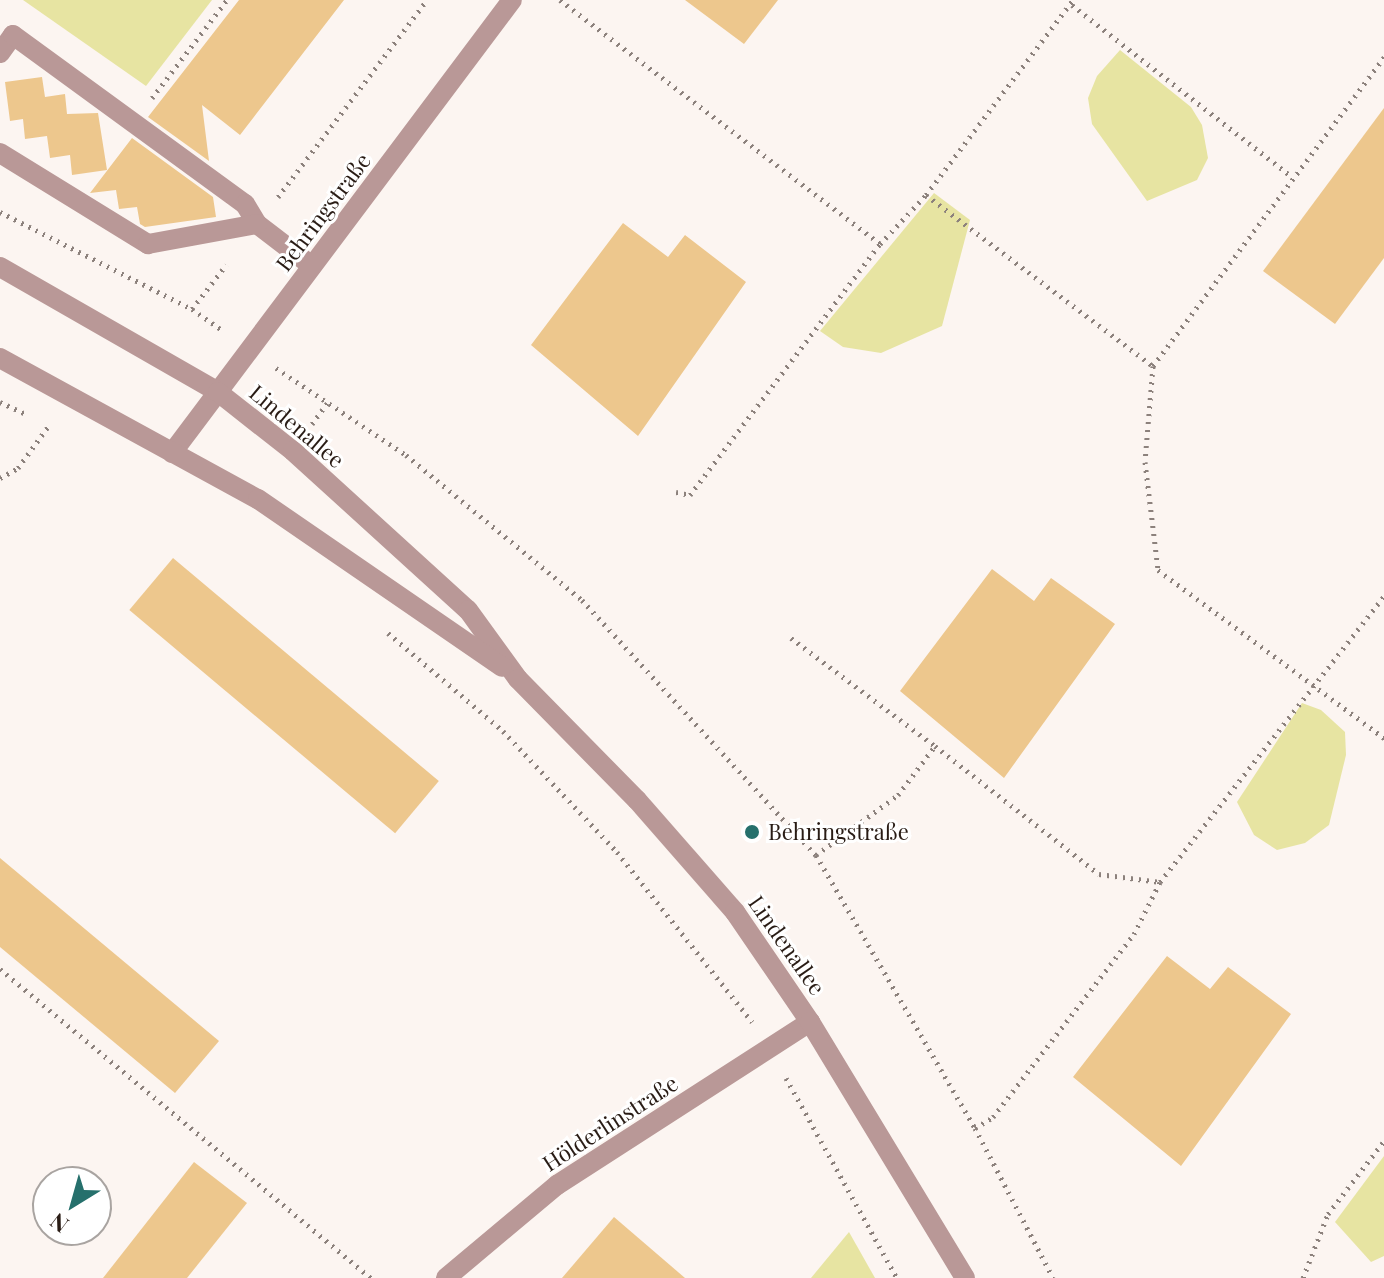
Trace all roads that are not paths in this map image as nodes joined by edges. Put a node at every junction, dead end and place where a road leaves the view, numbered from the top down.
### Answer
1 (512, 0) edge
2 (0, 53) edge
3 (0, 153) edge
4 (257, 224) junction
5 (312, 266) junction
6 (0, 267) edge
7 (0, 358) edge
8 (218, 392) junction
9 (172, 453) junction
10 (518, 679) junction
11 (810, 1022) junction
12 (446, 1278) edge
13 (965, 1278) edge

1 - 5 street, Behringstraße
2 - 4 street
3 - 4 street
4 - 5 street
5 - 8 street, Behringstraße
6 - 8 street, Lindenallee
7 - 9 street, Lindenallee
8 - 9 street, Behringstraße
8 - 10 street, Lindenallee
9 - 10 street, Lindenallee
10 - 11 street, Lindenallee
11 - 12 street, Hölderlinstraße
11 - 13 street, Lindenallee

